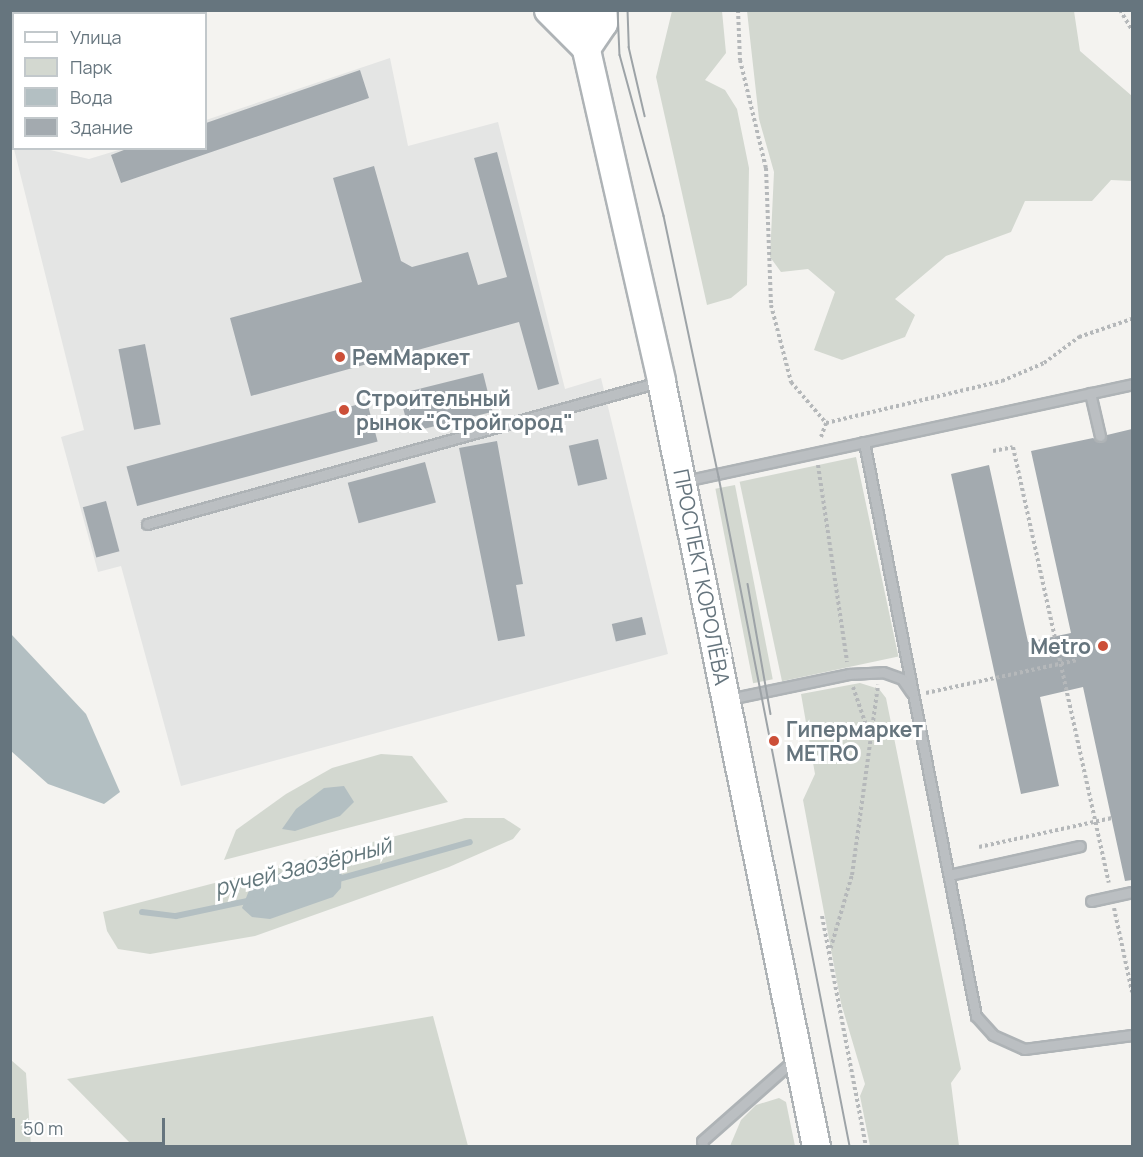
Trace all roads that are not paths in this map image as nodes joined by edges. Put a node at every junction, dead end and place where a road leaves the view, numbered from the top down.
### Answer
1 (548, 10) edge
2 (577, 10) edge
3 (603, 10) edge
4 (586, 48) junction
5 (661, 381) junction
6 (1132, 384) edge
7 (1090, 393) junction
8 (1100, 436) dead end
9 (864, 442) junction
10 (682, 482) junction
11 (147, 524) dead end
12 (914, 695) junction
13 (726, 699) junction
14 (1080, 846) dead end
15 (949, 875) junction
16 (1132, 892) edge
17 (1091, 901) dead end
18 (1132, 1035) edge
19 (798, 1057) junction
20 (700, 1145) edge
21 (816, 1146) edge

1 - 4 main road
2 - 4 main road, ПРОСПЕКТ КОРОЛЁВА
3 - 4 main road
4 - 5 main road, ПРОСПЕКТ КОРОЛЁВА
5 - 10 main road, ПРОСПЕКТ КОРОЛЁВА
5 - 11 lane
6 - 7 lane
7 - 8 lane
7 - 9 lane
9 - 10 lane
9 - 12 lane
10 - 13 main road, ПРОСПЕКТ КОРОЛЁВА
12 - 13 lane
12 - 15 lane
13 - 19 main road, ПРОСПЕКТ КОРОЛЁВА
14 - 15 lane
15 - 18 lane
16 - 17 lane
19 - 20 lane
19 - 21 main road, ПРОСПЕКТ КОРОЛЁВА

